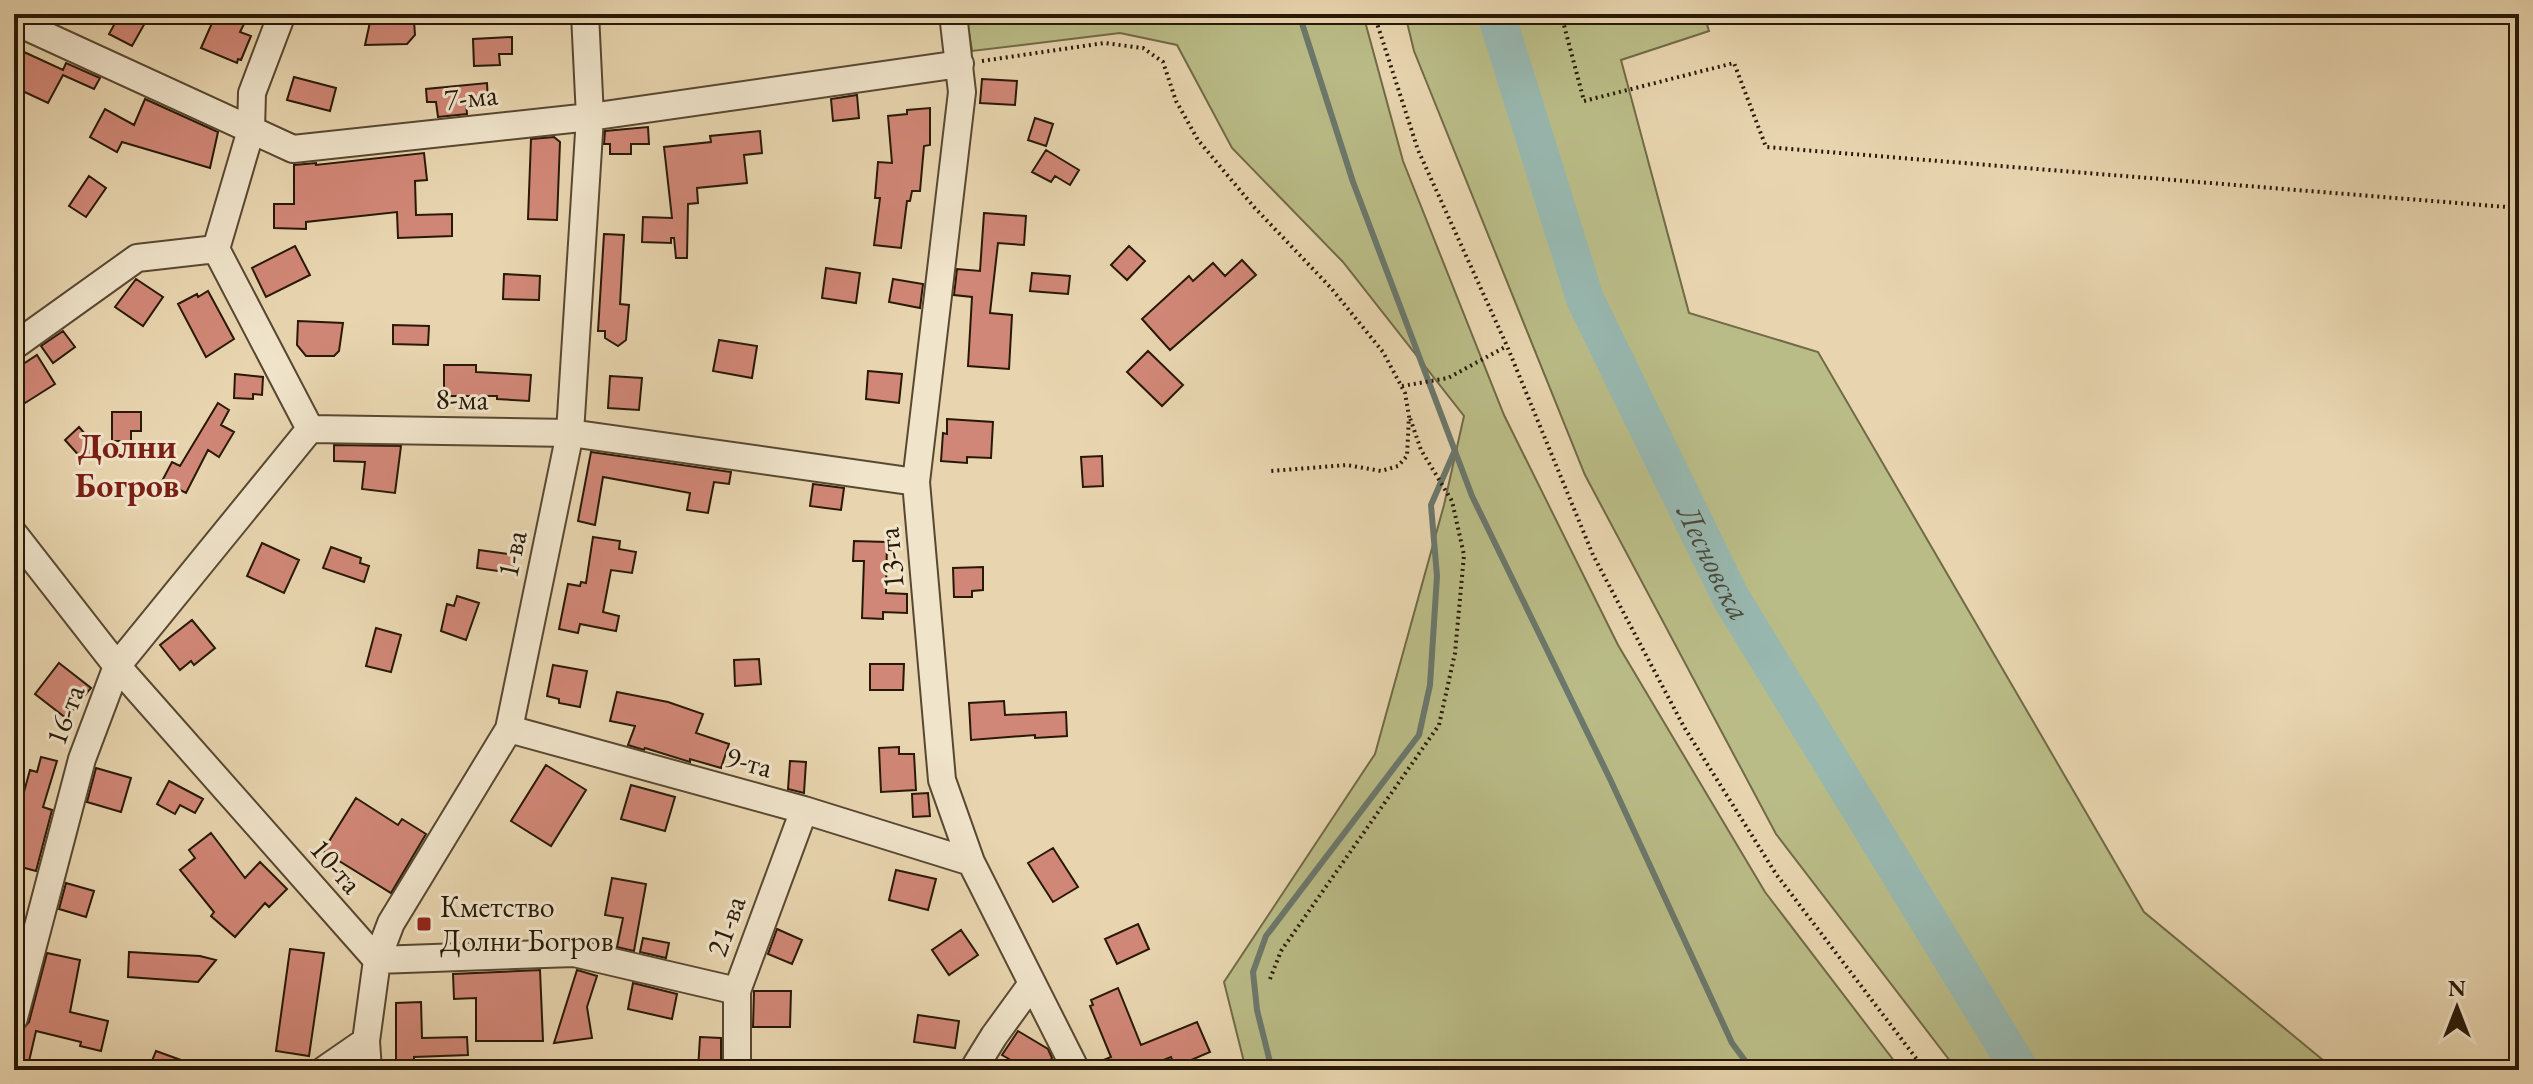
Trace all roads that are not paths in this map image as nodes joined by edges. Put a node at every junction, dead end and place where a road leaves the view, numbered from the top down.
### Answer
1 (282, 14) edge
2 (585, 14) edge
3 (953, 14) edge
4 (14, 21) edge
5 (960, 64) junction
6 (590, 117) junction
7 (251, 130) junction
8 (216, 249) junction
9 (14, 346) edge
10 (310, 429) junction
11 (570, 433) junction
12 (916, 482) junction
13 (14, 534) edge
14 (117, 666) junction
15 (509, 729) junction
16 (804, 810) junction
17 (971, 862) junction
18 (377, 960) junction
19 (1031, 985) junction
20 (737, 991) junction
21 (14, 1018) edge
22 (366, 1041) junction
23 (324, 1070) edge
24 (368, 1070) edge
25 (737, 1070) edge
26 (973, 1070) edge
27 (1076, 1070) edge

1 - 7 street
2 - 6 street, 1-ва
3 - 5 street, 13-та
4 - 7 street, 7-ма
5 - 6 street, 7-ма
5 - 12 street, 13-та
6 - 7 street, 7-ма
6 - 11 street, 1-ва
7 - 8 street
8 - 9 street
8 - 10 street
10 - 11 street, 8-ма
10 - 14 street
11 - 12 street, 8-ма
11 - 15 street, 1-ва
12 - 17 street, 13-та
13 - 14 street, 10-та
14 - 18 street, 10-та
14 - 21 street, 16-та
15 - 16 street, 9-та
15 - 18 street, 1-ва
16 - 17 street, 9-та
16 - 20 street, 21-ва
17 - 19 street, 13-та
18 - 20 street
18 - 22 street, 1-ва
19 - 26 street
19 - 27 street, 13-та
20 - 25 street, 21-ва
22 - 23 street
22 - 24 street, 1-ва

